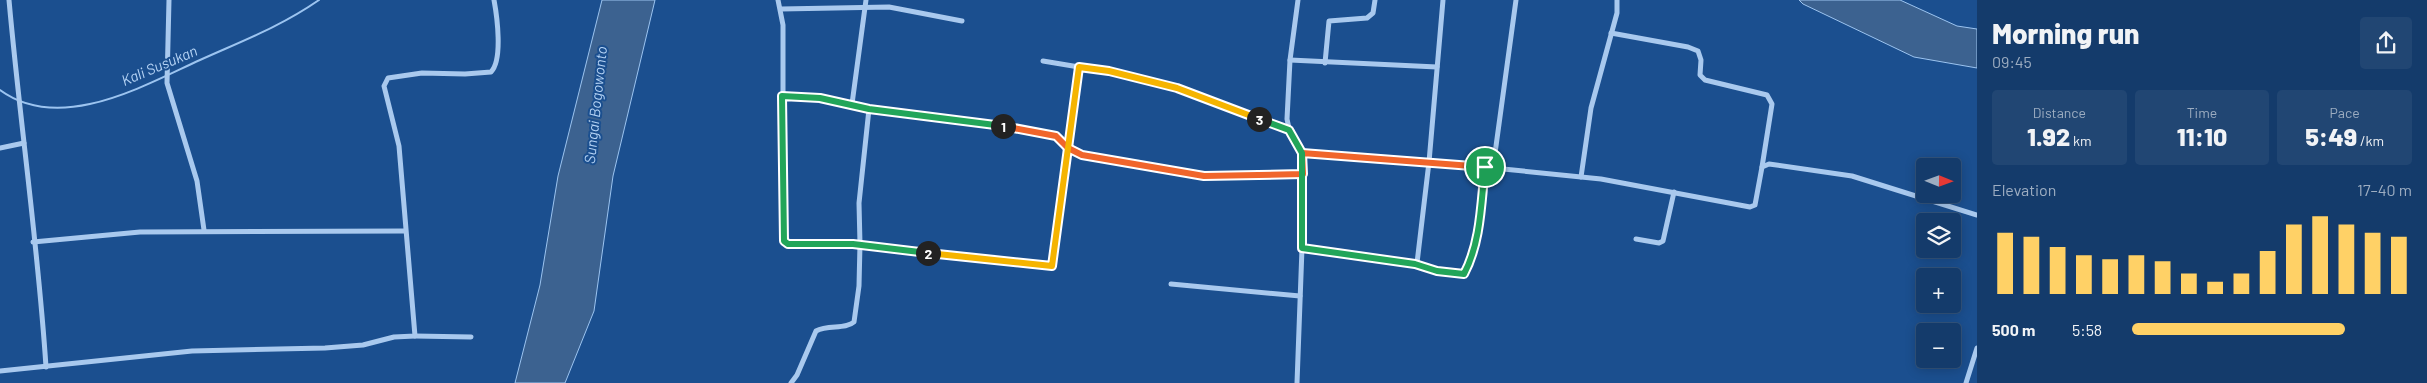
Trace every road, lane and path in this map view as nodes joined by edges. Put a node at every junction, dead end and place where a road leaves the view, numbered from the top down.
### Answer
1 (9, 0) edge
2 (169, 0) edge
3 (494, 0) edge
4 (778, 0) edge
5 (866, 0) edge
6 (1298, 0) edge
7 (1375, 0) edge
8 (1443, 0) edge
9 (1516, 0) edge
10 (1617, 0) edge
11 (865, 7) junction
12 (781, 9) junction
13 (962, 21) dead end
14 (1611, 33) junction
15 (1044, 60) dead end
16 (1290, 60) junction
17 (1326, 63) junction
18 (1079, 67) junction
19 (1437, 67) junction
20 (782, 96) junction
21 (852, 104) junction
22 (869, 109) junction
23 (1289, 130) junction
24 (24, 143) junction
25 (0, 148) edge
26 (1068, 148) junction
27 (1302, 153) junction
28 (1429, 162) junction
29 (1485, 167) junction
30 (1762, 167) junction
31 (1493, 168) junction
32 (1303, 174) junction
33 (1581, 177) junction
34 (1674, 192) junction
35 (1977, 215) edge
36 (204, 230) junction
37 (404, 231) junction
38 (1636, 239) dead end
39 (33, 242) junction
40 (860, 244) junction
41 (1302, 248) junction
42 (1415, 264) junction
43 (1171, 284) dead end
44 (1300, 296) junction
45 (415, 336) junction
46 (471, 337) dead end
47 (1977, 348) edge
48 (46, 367) junction
49 (0, 371) edge
50 (790, 383) edge
51 (1297, 383) edge
52 (1966, 383) edge

1 - 24 street
2 - 36 street
3 - 37 street
4 - 12 street
5 - 11 street
6 - 16 street
7 - 17 street
8 - 19 street
9 - 31 street
10 - 14 street
11 - 12 street
11 - 13 street
11 - 21 street
12 - 20 street
14 - 30 street
14 - 33 street
15 - 18 street
16 - 17 street
16 - 23 street
17 - 19 street
18 - 23 street
18 - 26 street
19 - 28 street
20 - 21 street
20 - 40 street
21 - 22 street
22 - 26 street
22 - 40 street
23 - 27 street
24 - 25 street
24 - 39 street
26 - 32 street
26 - 40 street
27 - 28 street
27 - 32 street
28 - 29 street
28 - 42 street
29 - 31 street
29 - 42 street
30 - 34 street
30 - 35 street
31 - 33 street
32 - 41 street
33 - 34 street
34 - 38 street
36 - 37 street
36 - 39 street
37 - 45 street
39 - 48 street
40 - 50 street
41 - 42 street
41 - 44 street
43 - 44 street
44 - 51 street
45 - 46 street
45 - 48 street
47 - 52 street
48 - 49 street

